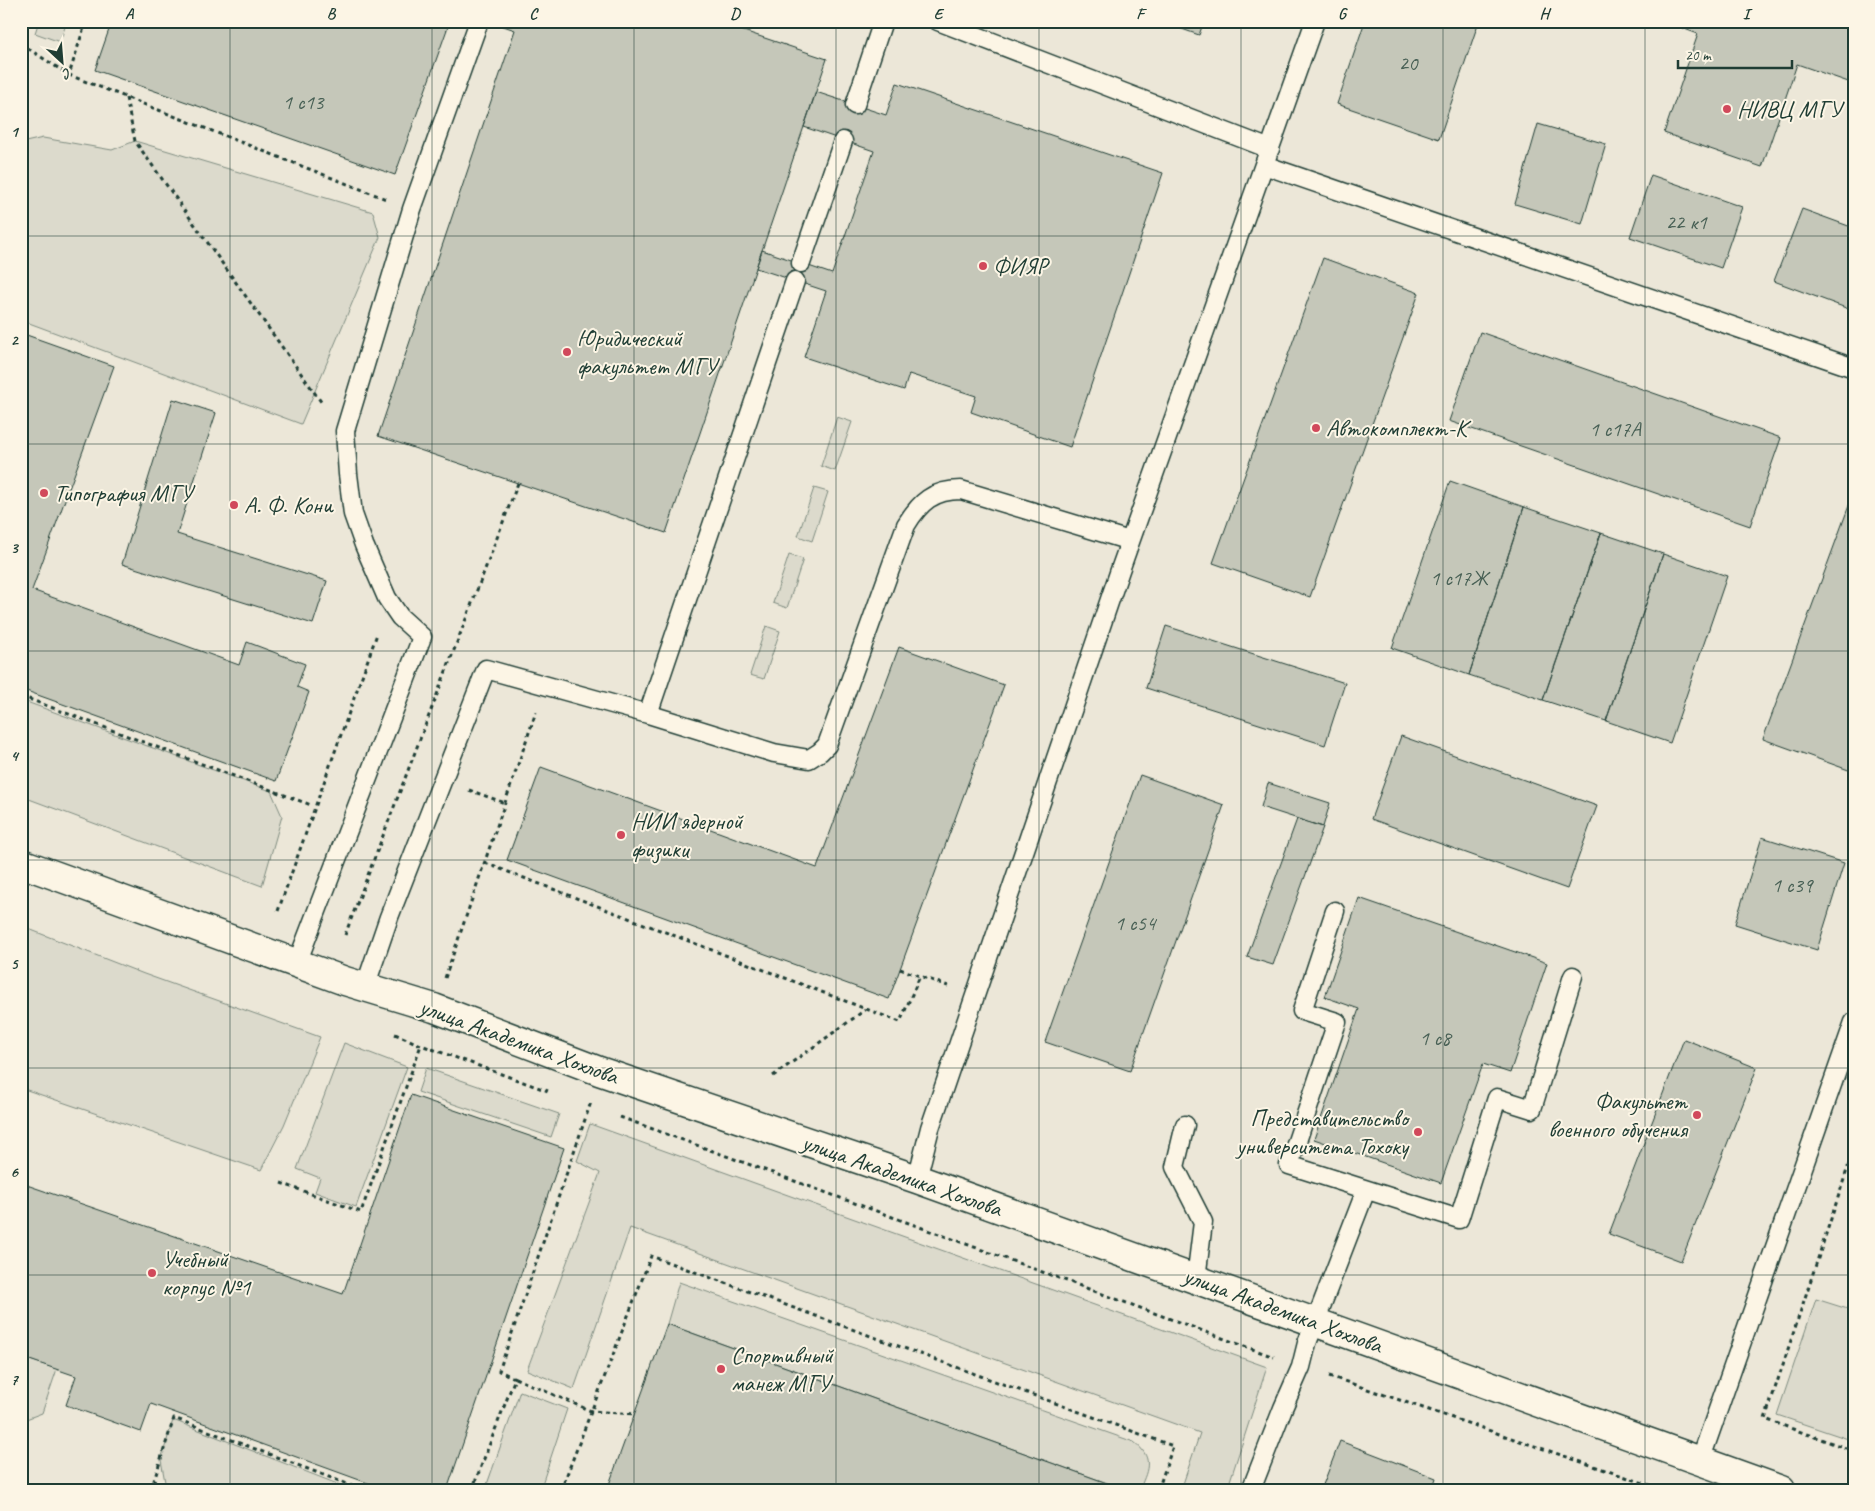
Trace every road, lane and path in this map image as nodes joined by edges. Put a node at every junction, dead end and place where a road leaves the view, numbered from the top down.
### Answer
1 (86, 21) edge
2 (479, 21) edge
3 (883, 21) edge
4 (938, 21) edge
5 (1316, 21) edge
6 (21, 44) edge
7 (69, 75) junction
8 (126, 97) junction
9 (855, 105) dead end
10 (843, 141) dead end
11 (1267, 157) junction
12 (412, 209) junction
13 (801, 263) dead end
14 (795, 281) dead end
15 (1854, 368) edge
16 (345, 431) junction
17 (518, 483) dead end
18 (1130, 541) junction
19 (389, 600) junction
20 (545, 685) junction
21 (21, 696) edge
22 (648, 714) junction
23 (442, 780) junction
24 (505, 803) junction
25 (311, 805) dead end
26 (21, 863) edge
27 (485, 863) junction
28 (278, 911) dead end
29 (1335, 912) dead end
30 (345, 935) dead end
31 (297, 963) junction
32 (900, 969) dead end
33 (448, 972) dead end
34 (920, 976) junction
35 (1573, 976) dead end
36 (365, 987) junction
37 (951, 987) dead end
38 (866, 1010) junction
39 (1854, 1022) edge
40 (387, 1030) dead end
41 (412, 1071) dead end
42 (773, 1076) dead end
43 (552, 1092) dead end
44 (580, 1102) dead end
45 (599, 1109) dead end
46 (618, 1116) dead end
47 (1184, 1125) dead end
48 (578, 1140) dead end
49 (1854, 1149) edge
50 (917, 1179) junction
51 (281, 1183) dead end
52 (1366, 1190) junction
53 (1196, 1279) junction
54 (1317, 1322) junction
55 (1301, 1367) junction
56 (515, 1378) junction
57 (591, 1411) junction
58 (635, 1414) dead end
59 (1854, 1451) edge
60 (1700, 1461) junction
61 (151, 1490) edge
62 (363, 1490) edge
63 (472, 1490) edge
64 (561, 1490) edge
65 (1158, 1490) edge
66 (1251, 1490) edge
67 (1664, 1490) edge
68 (1781, 1490) edge

1 - 7 path
2 - 12 lane
3 - 9 lane
4 - 11 lane
5 - 11 lane
6 - 7 path
7 - 8 path
8 - 12 path
8 - 16 path
10 - 13 lane
11 - 15 lane
11 - 18 lane
12 - 16 lane
14 - 22 lane
16 - 19 lane
17 - 30 path
18 - 22 lane
18 - 50 lane
19 - 28 path
19 - 31 lane
20 - 22 lane
20 - 23 lane
20 - 24 path
21 - 25 path
23 - 24 path
23 - 36 lane
24 - 27 path
26 - 31 street, улица Академика Хохлова
27 - 33 path
27 - 38 path
29 - 52 lane
31 - 36 street, улица Академика Хохлова
32 - 34 path
34 - 37 path
34 - 38 path
35 - 52 lane
36 - 50 street, улица Академика Хохлова
38 - 42 path
39 - 60 lane
40 - 43 path
41 - 51 path
44 - 45 path
46 - 55 path
47 - 53 lane
48 - 56 path
49 - 59 path
50 - 53 street, улица Академика Хохлова
52 - 54 lane
53 - 54 street, улица Академика Хохлова
54 - 55 lane
54 - 60 street, улица Академика Хохлова
55 - 66 lane
55 - 67 path
56 - 57 path
56 - 63 path
57 - 58 path
57 - 64 path
57 - 65 path
60 - 68 street, улица Академика Хохлова
61 - 62 path

